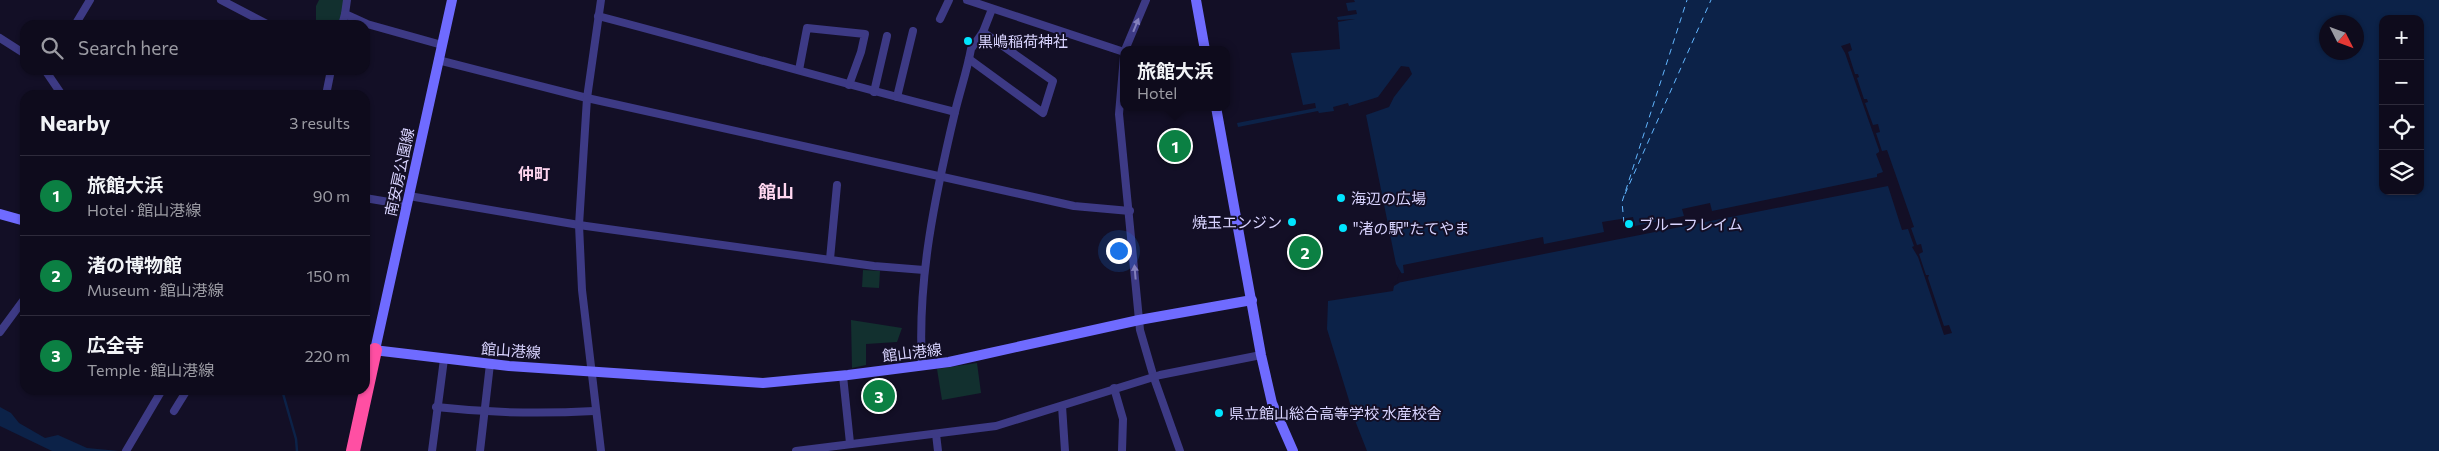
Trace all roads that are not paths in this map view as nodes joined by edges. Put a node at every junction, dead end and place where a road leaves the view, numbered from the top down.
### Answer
1 (90, 0) edge
2 (222, 0) edge
3 (347, 0) edge
4 (452, 0) edge
5 (601, 0) edge
6 (949, 0) edge
7 (967, 0) edge
8 (1146, 0) edge
9 (1196, 0) edge
10 (992, 10) junction
11 (345, 14) junction
12 (598, 16) junction
13 (940, 19) dead end
14 (78, 20) edge
15 (260, 20) edge
16 (343, 20) edge
17 (358, 20) edge
18 (370, 25) edge
19 (913, 31) dead end
20 (983, 32) junction
21 (887, 36) dead end
22 (0, 38) edge
23 (442, 45) junction
24 (1126, 46) edge
25 (1205, 46) edge
26 (1120, 50) edge
27 (20, 51) edge
28 (969, 59) junction
29 (438, 60) junction
30 (799, 70) junction
31 (48, 75) edge
32 (330, 75) edge
33 (849, 85) junction
34 (59, 90) edge
35 (327, 90) edge
36 (874, 92) junction
37 (897, 97) junction
38 (588, 98) junction
39 (1120, 102) edge
40 (1217, 111) edge
41 (955, 112) junction
42 (941, 176) junction
43 (837, 185) dead end
44 (370, 198) edge
45 (408, 200) junction
46 (1130, 211) junction
47 (0, 214) edge
48 (20, 220) edge
49 (579, 225) junction
50 (830, 259) junction
51 (924, 270) junction
52 (1252, 300) junction
53 (20, 305) edge
54 (1139, 320) junction
55 (0, 332) edge
56 (370, 350) edge
57 (1261, 355) junction
58 (444, 358) junction
59 (490, 364) junction
60 (922, 366) junction
61 (592, 370) junction
62 (843, 376) junction
63 (1154, 378) junction
64 (1114, 388) junction
65 (159, 395) edge
66 (184, 395) edge
67 (362, 395) edge
68 (1062, 406) junction
69 (436, 407) junction
70 (174, 410) dead end
71 (483, 412) junction
72 (594, 412) junction
73 (936, 434) junction
74 (850, 443) junction
75 (127, 449) edge
76 (353, 451) edge
77 (432, 451) edge
78 (480, 451) edge
79 (600, 451) edge
80 (796, 451) edge
81 (938, 451) edge
82 (1065, 451) edge
83 (1122, 451) edge
84 (1180, 451) edge
85 (1292, 451) edge

1 - 14 street
2 - 15 street
3 - 11 street
4 - 23 main road, 南安房公園線
5 - 12 street
6 - 13 street
7 - 10 street
24 -> 8 street
9 - 25 main road
10 - 20 street
10 - 26 street
11 - 16 street
11 - 17 street
12 - 30 street
12 - 38 street
18 - 23 street
19 - 37 street
20 - 28 street
20 - 28 street
21 - 36 street
22 - 27 street
23 - 29 main road, 南安房公園線
28 - 41 street
29 - 38 street
29 - 45 main road, 南安房公園線
30 - 33 street
30 - 33 street
31 - 34 street
32 - 35 street
33 - 36 street
36 - 37 street
37 - 41 street
38 - 42 street
38 - 49 street
39 - 46 street
40 - 52 main road
41 - 42 street
42 - 46 street
42 - 51 street
43 - 50 street
44 - 45 street
45 - 49 street
45 - 56 main road, 南安房公園線
54 -> 46 street
47 - 48 main road
49 - 50 street
49 - 61 street
50 - 51 street
51 - 60 street
52 - 54 main road, 館山港線
52 - 57 main road
53 - 55 street
54 - 60 main road, 館山港線
54 - 63 street
56 - 58 main road, 館山港線
57 - 63 street
57 - 85 main road
58 - 59 main road, 館山港線
58 - 69 street
59 - 61 main road, 館山港線
59 - 71 street
60 - 62 main road, 館山港線
61 - 62 main road, 館山港線
61 - 72 street
62 - 74 street
63 - 64 street
63 - 84 street
64 - 68 street
64 - 83 street
65 - 75 street
66 - 70 street
67 - 76 highway
68 - 73 street
68 - 82 street
69 - 71 street
69 - 77 street
71 - 72 street
71 - 78 street
72 - 79 street
73 - 74 street
73 - 81 street
74 - 80 street

